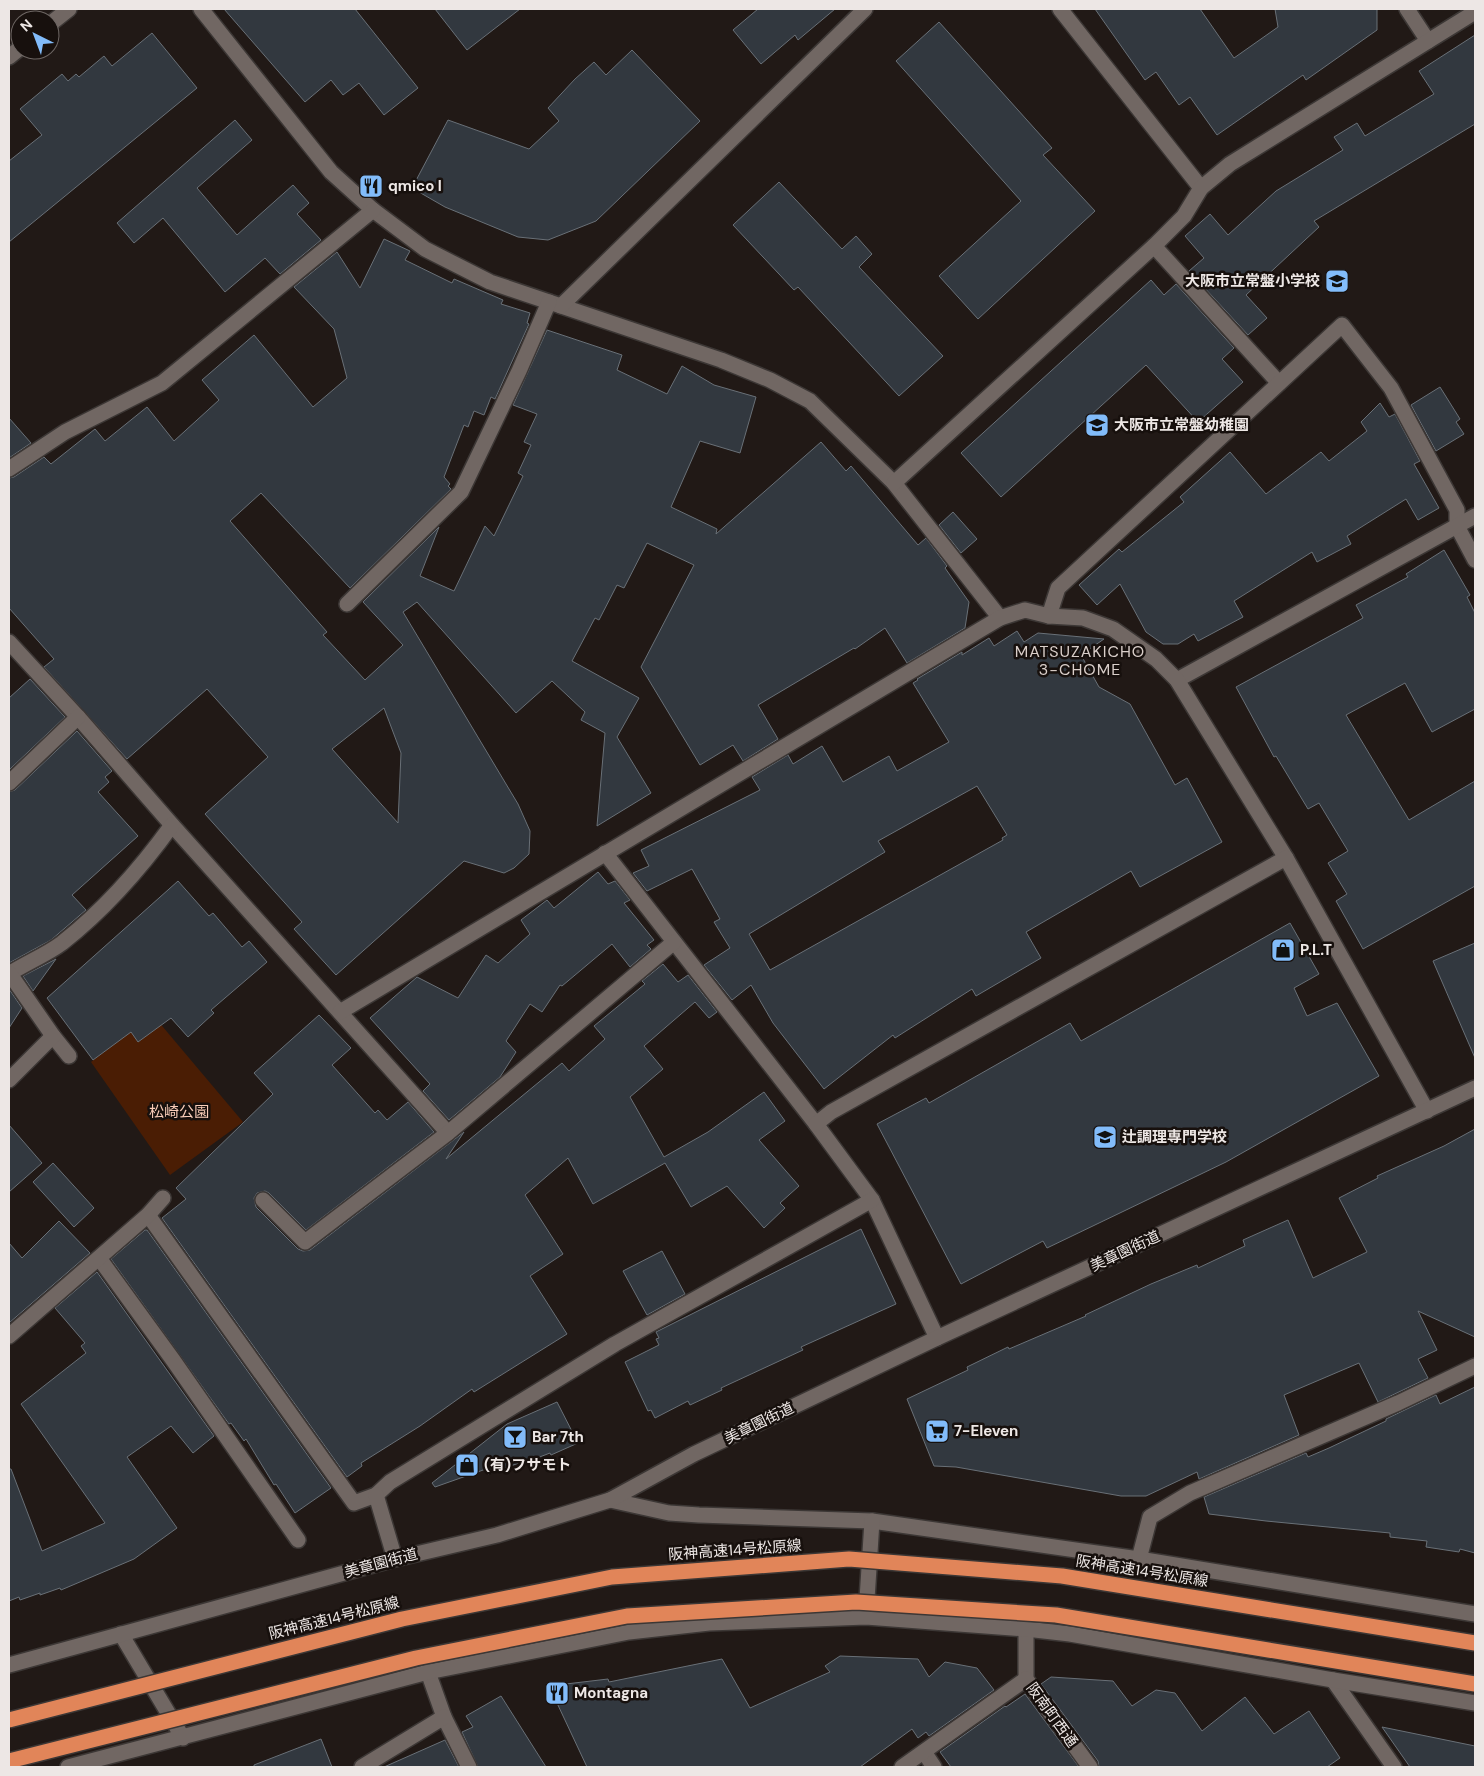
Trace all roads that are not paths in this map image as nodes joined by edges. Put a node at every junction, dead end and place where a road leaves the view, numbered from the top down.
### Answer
1 (202, 9) edge
2 (865, 9) edge
3 (1060, 9) edge
4 (1407, 9) edge
5 (1475, 12) edge
6 (1428, 42) junction
7 (1201, 188) junction
8 (373, 210) junction
9 (1154, 246) junction
10 (555, 304) junction
11 (1280, 383) junction
12 (9, 470) edge
13 (894, 484) junction
14 (1475, 516) edge
15 (1457, 526) junction
16 (1475, 560) edge
17 (347, 604) dead end
18 (1049, 616) junction
19 (1000, 618) junction
20 (9, 642) edge
21 (1177, 680) junction
22 (78, 717) junction
23 (9, 783) edge
24 (172, 825) junction
25 (605, 854) junction
26 (1286, 858) junction
27 (674, 942) junction
28 (9, 974) edge
29 (340, 1012) junction
30 (53, 1036) junction
31 (69, 1056) dead end
32 (9, 1080) edge
33 (1475, 1088) edge
34 (1427, 1111) junction
35 (816, 1124) junction
36 (448, 1133) junction
37 (163, 1198) dead end
38 (264, 1200) dead end
39 (872, 1200) junction
40 (148, 1215) junction
41 (99, 1258) junction
42 (9, 1336) edge
43 (937, 1338) junction
44 (1475, 1366) edge
45 (376, 1495) junction
46 (610, 1500) junction
47 (872, 1521) junction
48 (298, 1540) dead end
49 (395, 1559) junction
50 (1138, 1559) junction
51 (1475, 1614) edge
52 (866, 1617) junction
53 (1026, 1629) junction
54 (121, 1634) junction
55 (1475, 1643) edge
56 (9, 1665) edge
57 (428, 1672) junction
58 (1026, 1679) junction
59 (1333, 1680) junction
60 (1475, 1684) edge
61 (1475, 1703) edge
62 (444, 1717) junction
63 (9, 1720) edge
64 (183, 1738) junction
65 (924, 1752) junction
66 (9, 1761) edge
67 (68, 1767) edge
68 (362, 1767) edge
69 (470, 1767) edge
70 (902, 1767) edge
71 (934, 1767) edge
72 (1090, 1767) edge
73 (1394, 1767) edge

1 - 8 street
2 - 10 street
3 - 7 street
4 - 6 street
5 - 6 street
6 - 7 street
7 - 9 street
8 - 10 street
8 - 12 street
9 - 11 street
9 - 13 street
10 - 13 street
10 - 17 street
11 - 15 street
11 - 18 street
13 - 19 street
14 - 15 street
15 - 16 street
15 - 21 street
18 - 19 street
18 - 21 street
19 - 25 street
20 - 22 street
21 - 26 street
22 - 23 street
22 - 24 street
24 - 28 street
24 - 29 street
25 - 27 street
25 - 29 street
26 - 34 street
26 - 35 street
27 - 35 street
27 - 36 street
28 - 30 street
29 - 36 street
30 - 31 street
30 - 32 street
33 - 34 street, 美章園街道
34 - 43 street, 美章園街道
35 - 39 street
36 - 38 street
37 - 40 street
39 - 43 street
39 - 45 street
40 - 41 street
40 - 45 street
41 - 42 street
41 - 48 street
43 - 46 street, 美章園街道
44 - 50 street
45 - 49 street
46 - 47 street
46 - 49 street, 美章園街道
47 - 50 street
47 - 52 street
49 - 54 street, 美章園街道
50 - 51 street
52 - 53 street
52 - 57 street
53 - 58 street, 阪南町西通
53 - 59 street
54 - 56 street, 美章園街道
54 - 64 street
55 - 63 highway, 阪神高速14号松原線, bridge
57 - 62 street
57 - 64 street
58 - 65 street
58 - 72 street, 阪南町西通
59 - 61 street
59 - 73 street
60 - 66 highway, bridge
62 - 68 street
62 - 69 street
64 - 67 street
65 - 70 street
65 - 71 street

